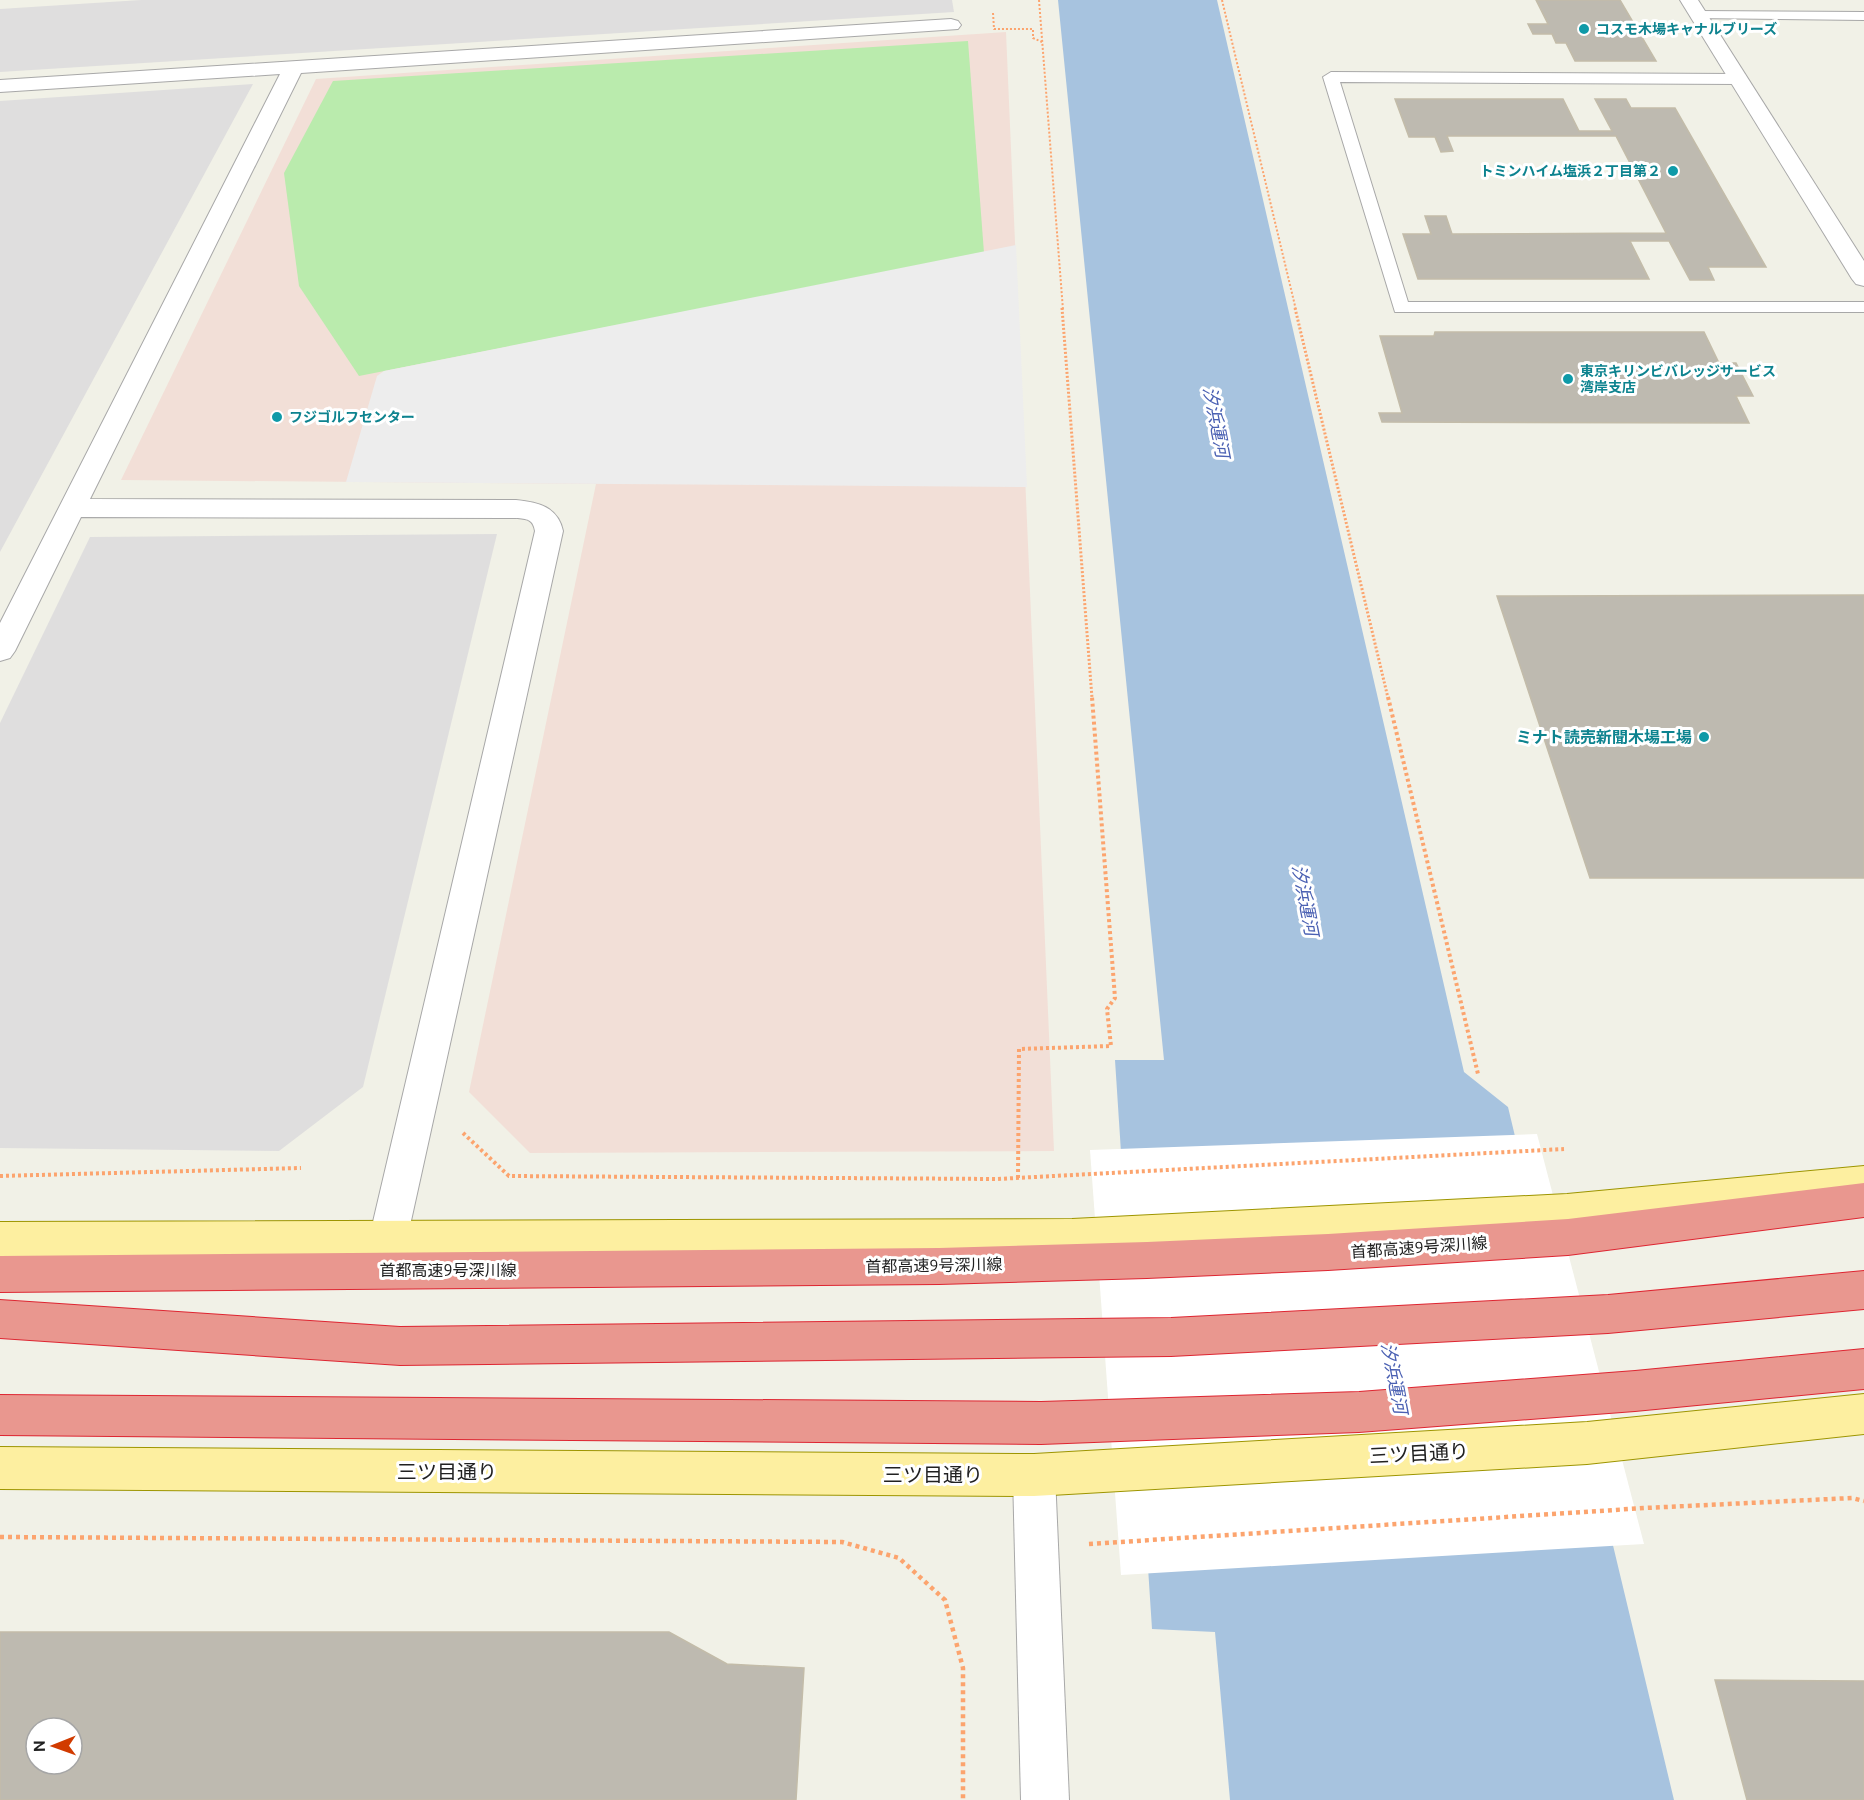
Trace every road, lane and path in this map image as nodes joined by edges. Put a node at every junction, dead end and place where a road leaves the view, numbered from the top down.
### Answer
1 (1039, 0) edge
2 (1222, 0) edge
3 (1694, 8) edge
4 (993, 14) dead end
5 (1864, 16) edge
6 (951, 25) dead end
7 (1042, 42) junction
8 (293, 68) junction
9 (1738, 79) junction
10 (0, 87) edge
11 (1864, 279) edge
12 (1864, 307) edge
13 (73, 508) junction
14 (0, 651) edge
15 (1478, 1074) dead end
16 (457, 1127) dead end
17 (1564, 1149) dead end
18 (301, 1168) dead end
19 (0, 1176) edge
20 (1018, 1178) junction
21 (1864, 1184) edge
22 (1864, 1200) edge
23 (388, 1239) junction
24 (0, 1240) edge
25 (0, 1274) edge
26 (1864, 1290) edge
27 (0, 1319) edge
28 (1864, 1369) edge
29 (1864, 1414) edge
30 (0, 1415) edge
31 (0, 1468) edge
32 (1034, 1475) junction
33 (1864, 1502) edge
34 (0, 1537) edge
35 (1085, 1544) dead end
36 (963, 1800) edge
37 (1045, 1800) edge

1 - 7 path
2 - 15 path
3 - 5 lane
3 - 9 street
4 - 7 path
6 - 8 street
7 - 20 path
8 - 10 street
8 - 13 street
9 - 11 street
9 - 12 lane
13 - 14 street
13 - 23 street
16 - 20 path
17 - 20 path
18 - 19 path
21 - 23 main road
22 - 25 highway, 首都高速9号深川線
23 - 24 main road
26 - 27 highway
28 - 30 highway
29 - 32 main road, 三ツ目通り
31 - 32 main road, 三ツ目通り
32 - 37 street
33 - 35 path
34 - 36 path

